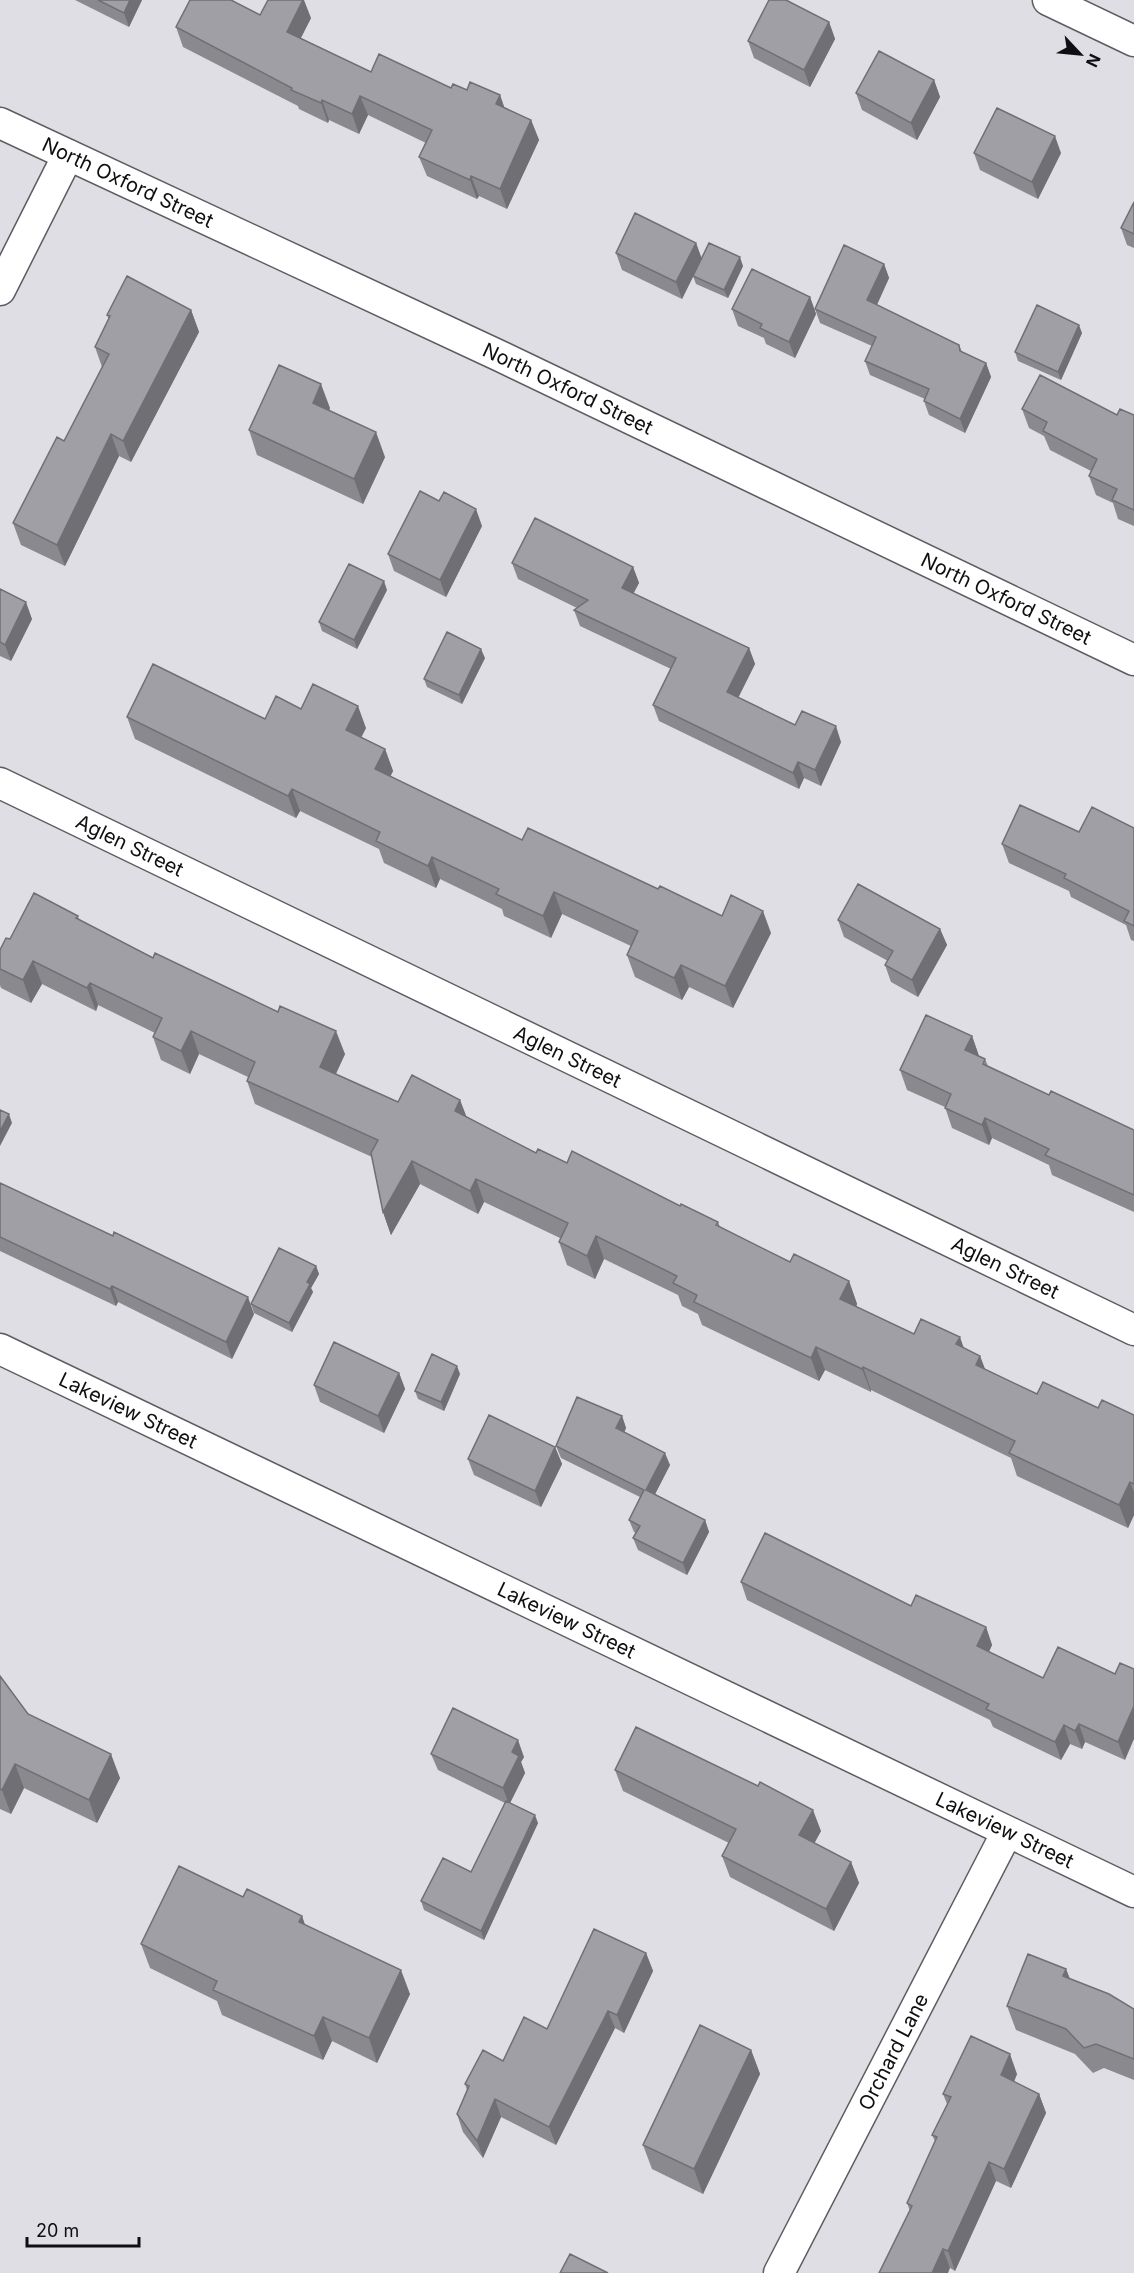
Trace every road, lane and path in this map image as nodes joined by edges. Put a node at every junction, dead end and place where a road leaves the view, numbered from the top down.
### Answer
1 (1048, 0) edge
2 (1134, 41) edge
3 (0, 123) edge
4 (68, 155) junction
5 (0, 291) edge
6 (1134, 660) edge
7 (0, 783) edge
8 (1134, 1330) edge
9 (0, 1349) edge
10 (1007, 1832) junction
11 (1134, 1892) edge
12 (779, 2273) edge

1 - 2 street
3 - 4 street, North Oxford Street
4 - 5 street
4 - 6 street, North Oxford Street
7 - 8 street, Aglen Street
9 - 10 street, Lakeview Street
10 - 11 street, Lakeview Street
10 - 12 street, Orchard Lane

